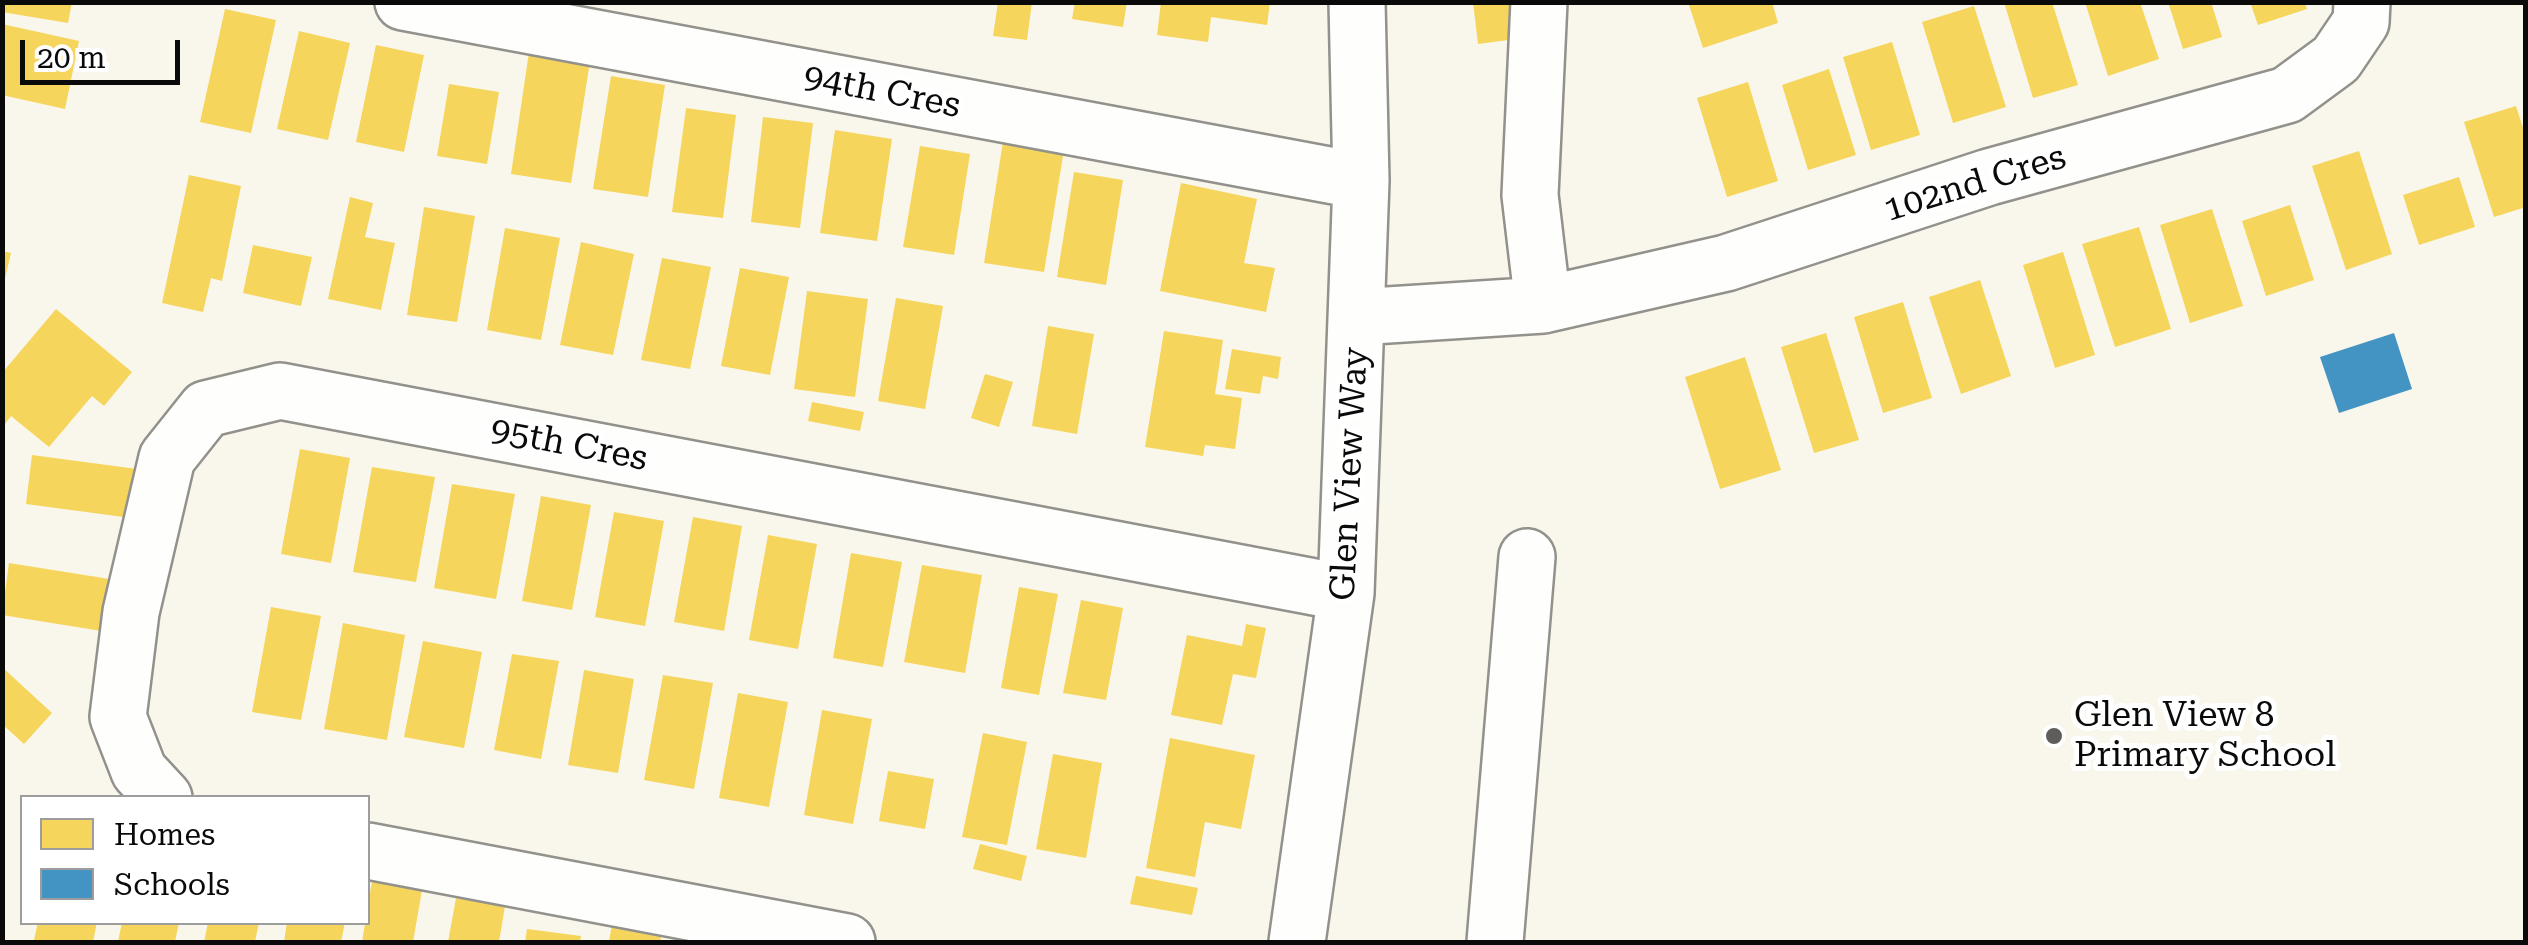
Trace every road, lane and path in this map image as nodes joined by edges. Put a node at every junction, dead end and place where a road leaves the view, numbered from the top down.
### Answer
1 (402, 2) edge
2 (1357, 2) edge
3 (1539, 2) edge
4 (2362, 2) edge
5 (1361, 181) junction
6 (1543, 304) junction
7 (1358, 317) junction
8 (1527, 557) dead end
9 (1346, 592) junction
10 (161, 795) edge
11 (370, 852) edge
12 (847, 942) edge
13 (1297, 942) edge
14 (1496, 942) edge

1 - 5 street, 94th Cres
2 - 5 street, Glen View Way
3 - 6 street
4 - 6 street, 102nd Cres
5 - 7 street, Glen View Way
6 - 7 street, 102nd Cres
7 - 9 street, Glen View Way
8 - 14 street
9 - 10 street, 95th Cres
9 - 13 street, Glen View Way
11 - 12 street

